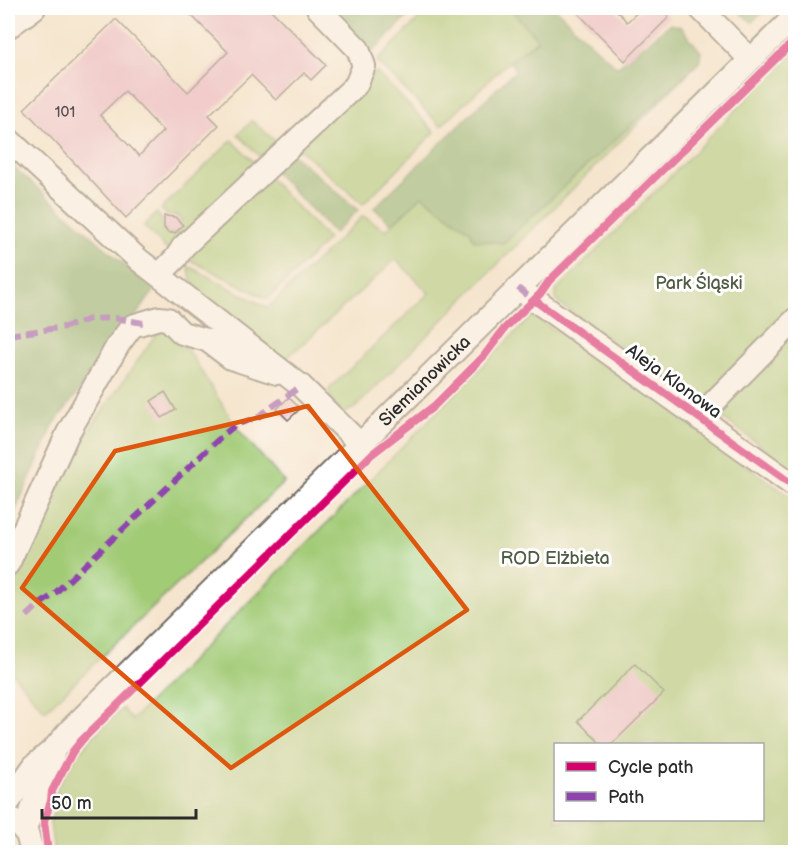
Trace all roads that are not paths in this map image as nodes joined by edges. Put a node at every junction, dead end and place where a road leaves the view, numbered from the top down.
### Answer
1 (34, 8) edge
2 (318, 8) edge
3 (700, 8) edge
4 (795, 15) edge
5 (8, 27) edge
6 (750, 59) junction
7 (8, 139) edge
8 (159, 275) junction
9 (518, 288) junction
10 (795, 319) edge
11 (290, 376) junction
12 (700, 419) junction
13 (360, 444) junction
14 (795, 487) edge
15 (8, 564) edge
16 (54, 749) junction
17 (8, 803) edge
18 (16, 823) edge
19 (32, 852) edge

1 - 5 street
2 - 8 street
3 - 6 street
4 - 6 street, Siemianowicka
6 - 9 street, Siemianowicka
7 - 8 street
8 - 11 street
9 - 12 street, Aleja Klonowa
9 - 13 street, Siemianowicka
10 - 12 street
11 - 13 street
11 - 15 street
12 - 14 street, Aleja Klonowa
13 - 16 street, Siemianowicka
16 - 17 street, Siemianowicka
16 - 18 street, Siemianowicka
18 - 19 street

